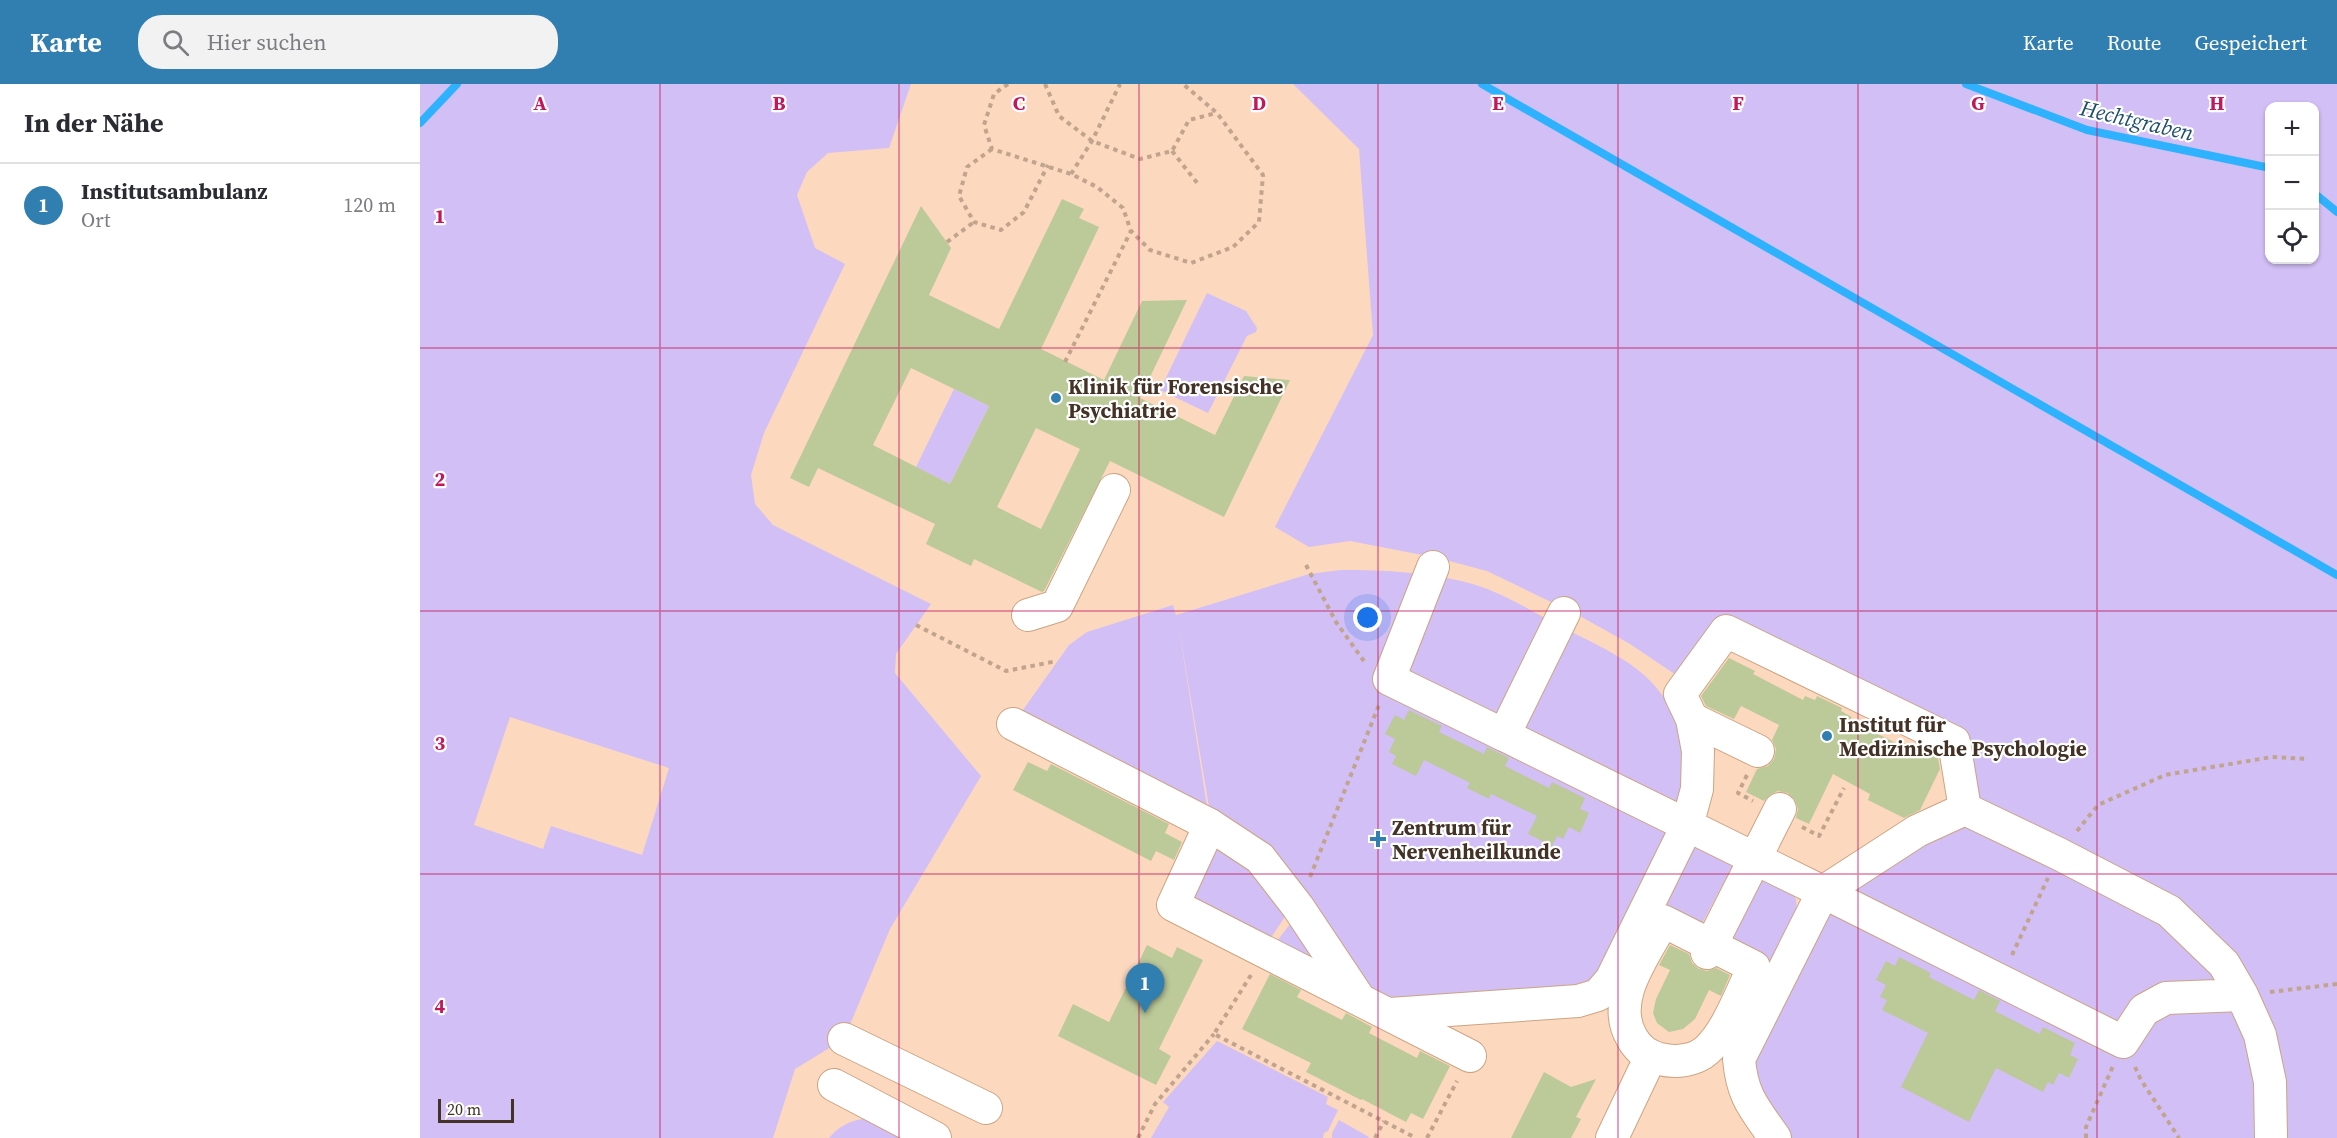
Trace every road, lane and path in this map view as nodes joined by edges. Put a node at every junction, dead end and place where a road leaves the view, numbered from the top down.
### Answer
1 (1008, 84) edge
2 (1045, 84) edge
3 (1120, 84) edge
4 (1184, 84) edge
5 (1216, 113) junction
6 (1092, 141) junction
7 (992, 149) junction
8 (1172, 151) junction
9 (1047, 165) junction
10 (1071, 174) junction
11 (1198, 184) dead end
12 (974, 222) junction
13 (1131, 231) junction
14 (947, 242) dead end
15 (1065, 362) dead end
16 (1114, 490) dead end
17 (1433, 567) dead end
18 (1564, 613) dead end
19 (1028, 615) dead end
20 (916, 625) dead end
21 (1057, 661) dead end
22 (1692, 719) junction
23 (1013, 724) dead end
24 (1503, 735) junction
25 (1758, 751) dead end
26 (2308, 759) dead end
27 (1780, 809) dead end
28 (1965, 809) junction
29 (1210, 825) junction
30 (1687, 826) junction
31 (2059, 854) junction
32 (1754, 860) junction
33 (1823, 892) junction
34 (1709, 949) junction
35 (1999, 981) junction
36 (2337, 984) edge
37 (2242, 995) junction
38 (1358, 998) junction
39 (1390, 1014) junction
40 (1214, 1034) dead end
41 (844, 1039) dead end
42 (2123, 1042) junction
43 (1470, 1056) dead end
44 (1651, 1056) junction
45 (834, 1085) dead end
46 (986, 1108) dead end
47 (1384, 1121) dead end
48 (935, 1138) edge
49 (1138, 1138) edge
50 (1375, 1138) edge
51 (1612, 1138) edge
52 (1775, 1138) edge
53 (2086, 1138) edge
54 (2179, 1138) edge
55 (2271, 1138) edge

1 - 7 path
2 - 6 path
3 - 6 path
4 - 5 path
5 - 8 path
5 - 13 path
6 - 8 path
6 - 10 path
7 - 9 path
7 - 12 path
8 - 11 path
9 - 10 path
9 - 12 path
10 - 13 path
12 - 14 path
13 - 15 path
16 - 19 street
17 - 24 street
18 - 24 street
20 - 21 path
22 - 25 street
22 - 28 street
22 - 30 street
23 - 29 street
24 - 30 street
26 - 31 path
27 - 32 street
28 - 31 street
28 - 33 street
29 - 38 street
29 - 38 street
30 - 32 street
30 - 39 street
31 - 35 path
31 - 37 street
32 - 33 street
32 - 34 street
33 - 35 street
33 - 52 street
34 - 44 street
34 - 44 street
35 - 42 street
36 - 37 path
37 - 42 street
37 - 55 street
38 - 39 street
39 - 43 street
40 - 49 path
41 - 46 street
42 - 53 path
42 - 54 path
44 - 51 street
45 - 48 street
47 - 50 path

